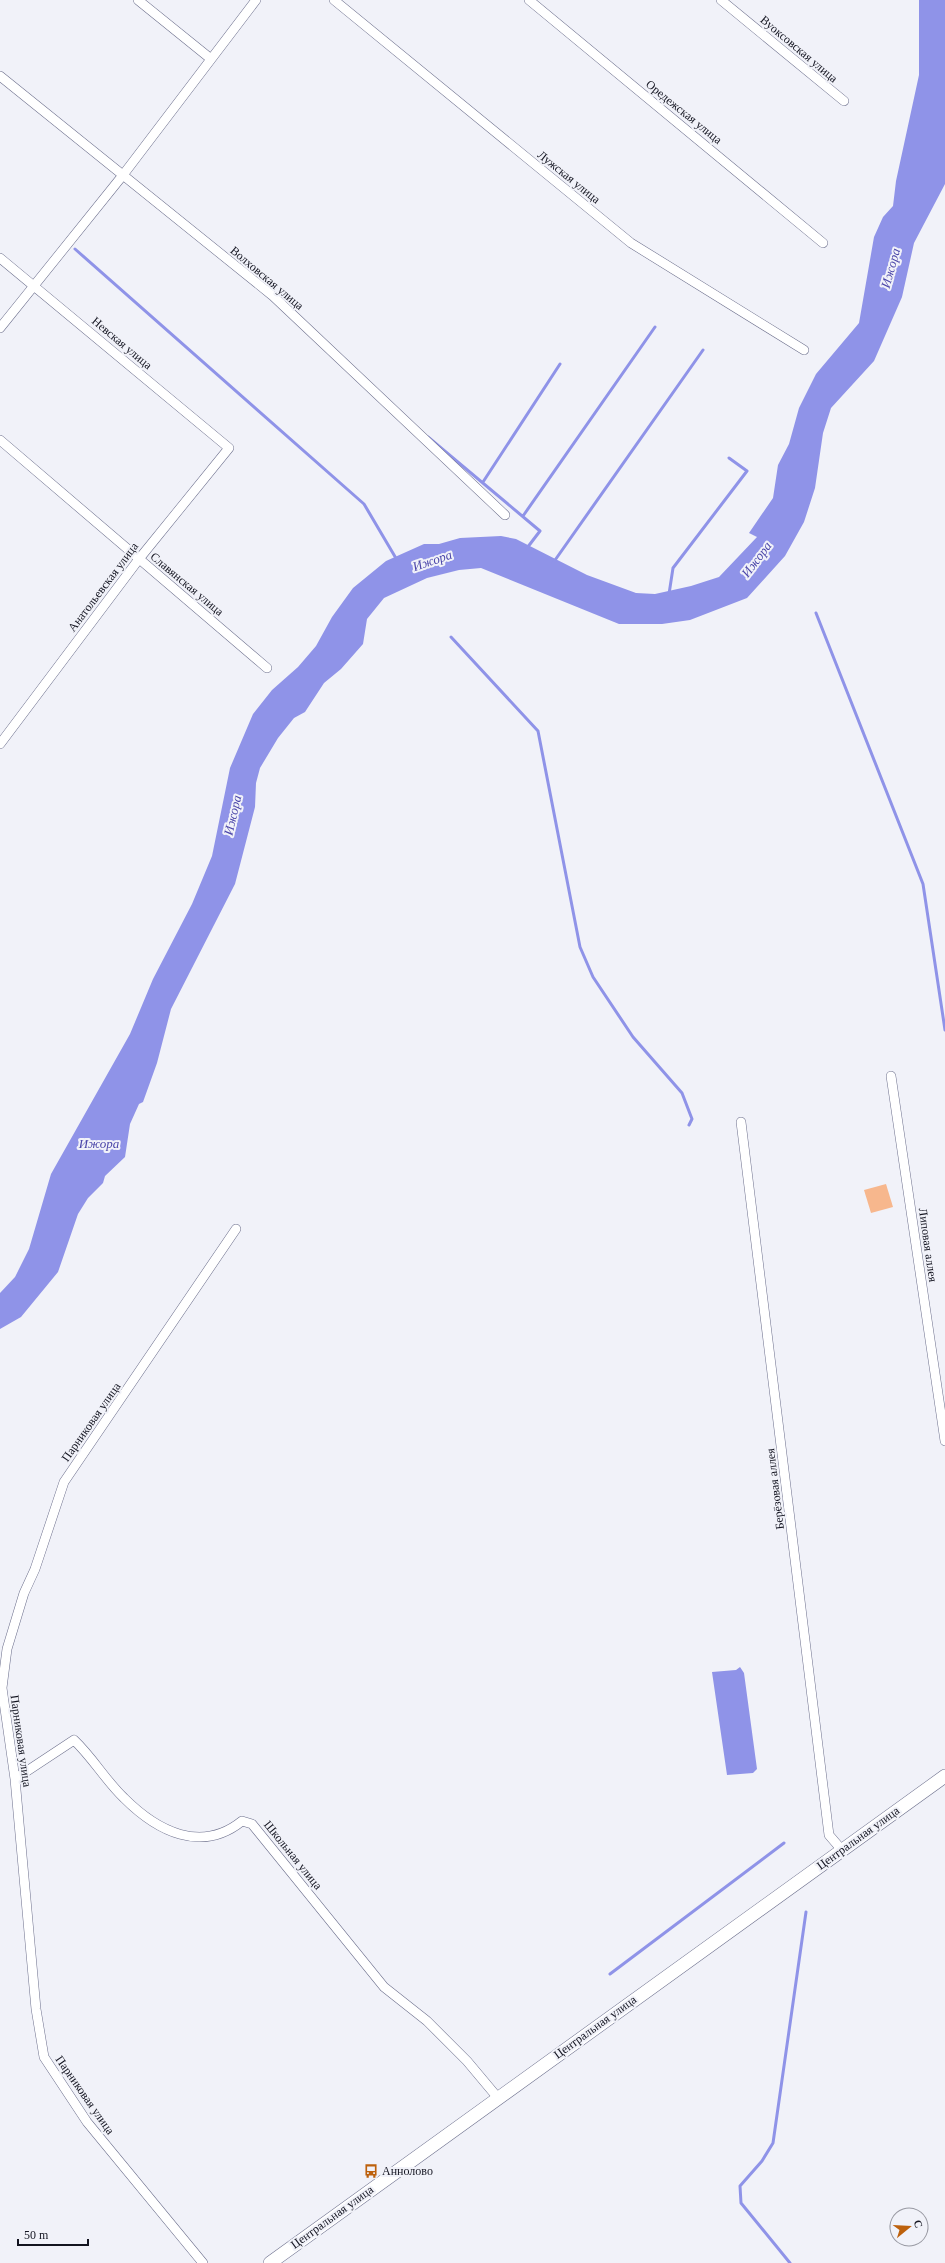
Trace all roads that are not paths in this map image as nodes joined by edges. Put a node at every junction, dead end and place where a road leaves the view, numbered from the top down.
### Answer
1 (138, 0) edge
2 (256, 0) edge
3 (334, 0) edge
4 (529, 0) edge
5 (721, 0) edge
6 (211, 59) junction
7 (0, 76) edge
8 (844, 101) dead end
9 (123, 175) junction
10 (824, 243) dead end
11 (0, 258) edge
12 (34, 286) junction
13 (0, 328) edge
14 (804, 350) dead end
15 (0, 440) edge
16 (229, 448) joint
17 (505, 514) dead end
18 (139, 559) junction
19 (267, 668) dead end
20 (0, 744) edge
21 (891, 1076) dead end
22 (742, 1122) dead end
23 (236, 1230) dead end
24 (945, 1441) edge
25 (945, 1776) edge
26 (14, 1779) junction
27 (841, 1849) junction
28 (498, 2098) junction
29 (203, 2263) edge
30 (270, 2263) edge

1 - 6 street
2 - 6 street
3 - 14 street, Лужская улица
4 - 10 street, Оредежская улица
5 - 8 street, Вуоксовская улица
6 - 9 street
7 - 9 street, Волховская улица
9 - 12 street
9 - 17 street, Волховская улица
11 - 12 street, Невская улица
12 - 13 street
12 - 16 street, Невская улица
15 - 18 street, Славянская улица
16 - 18 street, Анатольевская улица
18 - 19 street, Славянская улица
18 - 20 street, Анатольевская улица
21 - 24 street, Липовая аллея
22 - 27 street, Берёзовая аллея
23 - 26 street, Парниковая улица
25 - 27 main road, Центральная улица
26 - 28 street, Школьная улица
26 - 29 street, Парниковая улица
27 - 28 main road, Центральная улица
28 - 30 main road, Центральная улица

